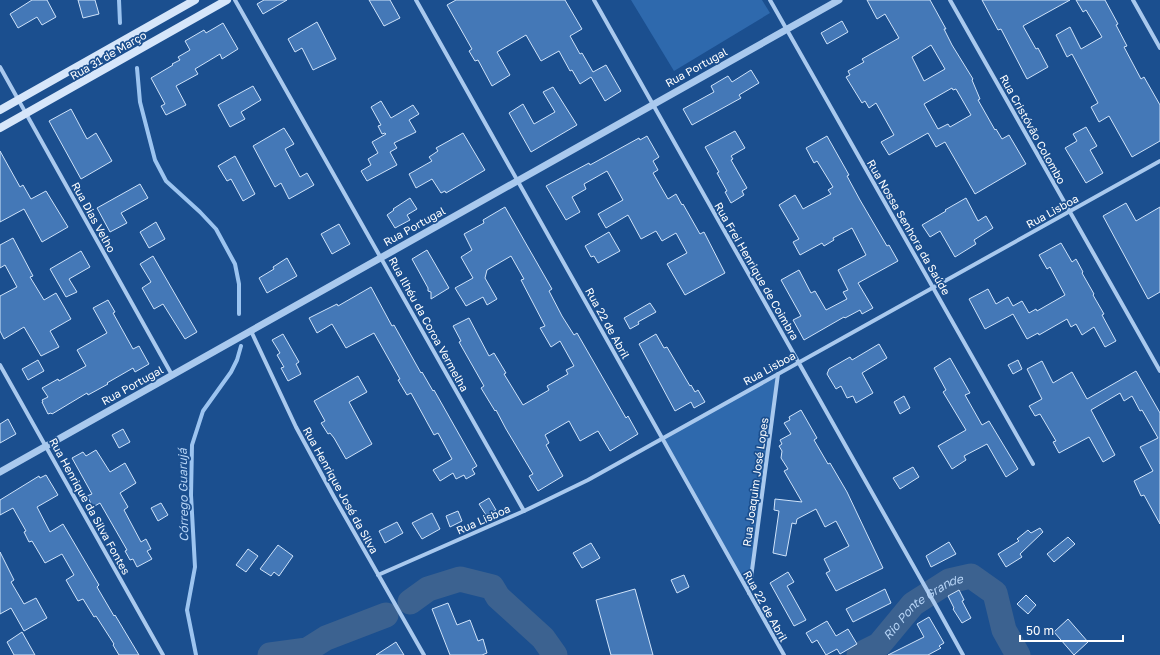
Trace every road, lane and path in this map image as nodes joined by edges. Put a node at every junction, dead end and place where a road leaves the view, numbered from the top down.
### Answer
1 (195, 0) edge
2 (227, 0) edge
3 (235, 0) edge
4 (416, 0) edge
5 (594, 0) edge
6 (770, 0) edge
7 (838, 0) edge
8 (950, 0) edge
9 (1133, 0) edge
10 (787, 29) junction
11 (1160, 48) edge
12 (0, 67) edge
13 (18, 100) junction
14 (653, 104) junction
15 (0, 110) edge
16 (26, 114) junction
17 (0, 128) edge
18 (1160, 161) edge
19 (518, 180) junction
20 (1070, 211) junction
21 (381, 258) junction
22 (933, 287) junction
23 (251, 331) junction
24 (799, 362) junction
25 (0, 365) edge
26 (1160, 371) edge
27 (778, 374) junction
28 (172, 375) junction
29 (662, 438) junction
30 (46, 446) junction
31 (1033, 464) dead end
32 (0, 472) edge
33 (524, 511) junction
34 (378, 575) junction
35 (749, 593) junction
36 (961, 654) edge
37 (163, 655) edge
38 (424, 655) edge
39 (784, 655) edge

1 - 13 main road, Rua 31 de Março
2 - 16 main road, Rua 31 de Março
3 - 21 street, Rua Ilhéu da Coroa Vermelha
4 - 19 street, Rua 22 de Abril
5 - 14 street, Rua Frei Henrique de Coimbra
6 - 10 street, Rua Nossa Senhora da Saúde
7 - 10 street, Rua Portugal
8 - 20 street, Rua Cristóvão Colombo
9 - 11 street
10 - 14 street, Rua Portugal
10 - 22 street, Rua Nossa Senhora da Saúde
12 - 13 street, Rua Dias Velho
13 - 15 main road, Rua 31 de Março
13 - 16 street, Rua Dias Velho
14 - 19 street, Rua Portugal
14 - 24 street, Rua Frei Henrique de Coimbra
16 - 17 main road, Rua 31 de Março
16 - 28 street, Rua Dias Velho
18 - 20 street, Rua Lisboa
19 - 21 street, Rua Portugal
19 - 29 street, Rua 22 de Abril
20 - 22 street, Rua Lisboa
20 - 26 street, Rua Cristóvão Colombo
21 - 23 street, Rua Portugal
21 - 33 street, Rua Ilhéu da Coroa Vermelha
22 - 24 street, Rua Lisboa
22 - 31 street, Rua Nossa Senhora da Saúde
23 - 28 street, Rua Portugal
23 - 34 street, Rua Henrique José da Silva
24 - 27 street, Rua Lisboa
24 - 36 street, Rua Frei Henrique de Coimbra
25 - 30 street, Rua Henrique da Silva Fontes
27 - 29 street, Rua Lisboa
27 - 35 street, Rua Joaquim José Lopes
28 - 30 street, Rua Portugal
29 - 33 street, Rua Lisboa
29 - 35 street, Rua 22 de Abril
30 - 32 street, Rua Portugal
30 - 37 street, Rua Henrique da Silva Fontes
33 - 34 street, Rua Lisboa
34 - 38 street, Rua Henrique José da Silva
35 - 39 street, Rua 22 de Abril

